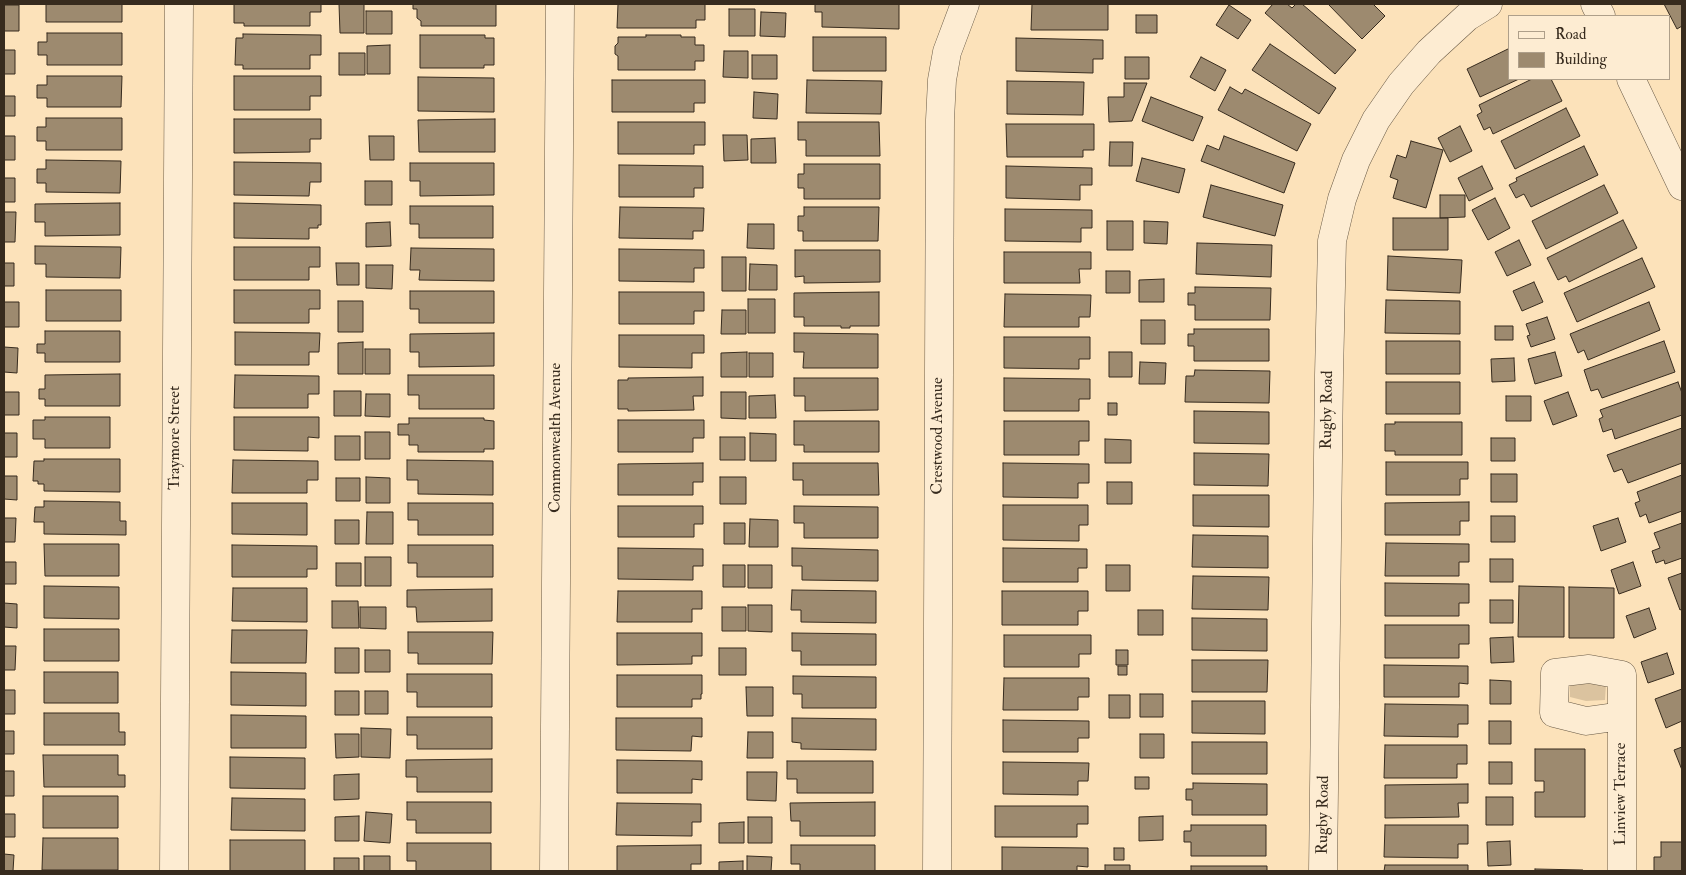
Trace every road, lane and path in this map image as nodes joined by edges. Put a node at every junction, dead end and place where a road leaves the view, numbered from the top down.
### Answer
1 (179, 4) edge
2 (560, 4) edge
3 (965, 4) edge
4 (1488, 4) edge
5 (1631, 80) edge
6 (1682, 186) edge
7 (1622, 716) dead end
8 (174, 871) edge
9 (554, 871) edge
10 (937, 871) edge
11 (1323, 871) edge
12 (1622, 871) edge

1 - 8 street, Traymore Street
2 - 9 street, Commonwealth Avenue
3 - 10 street, Crestwood Avenue
4 - 11 street, Rugby Road
5 - 6 street
7 - 12 street, Linview Terrace

